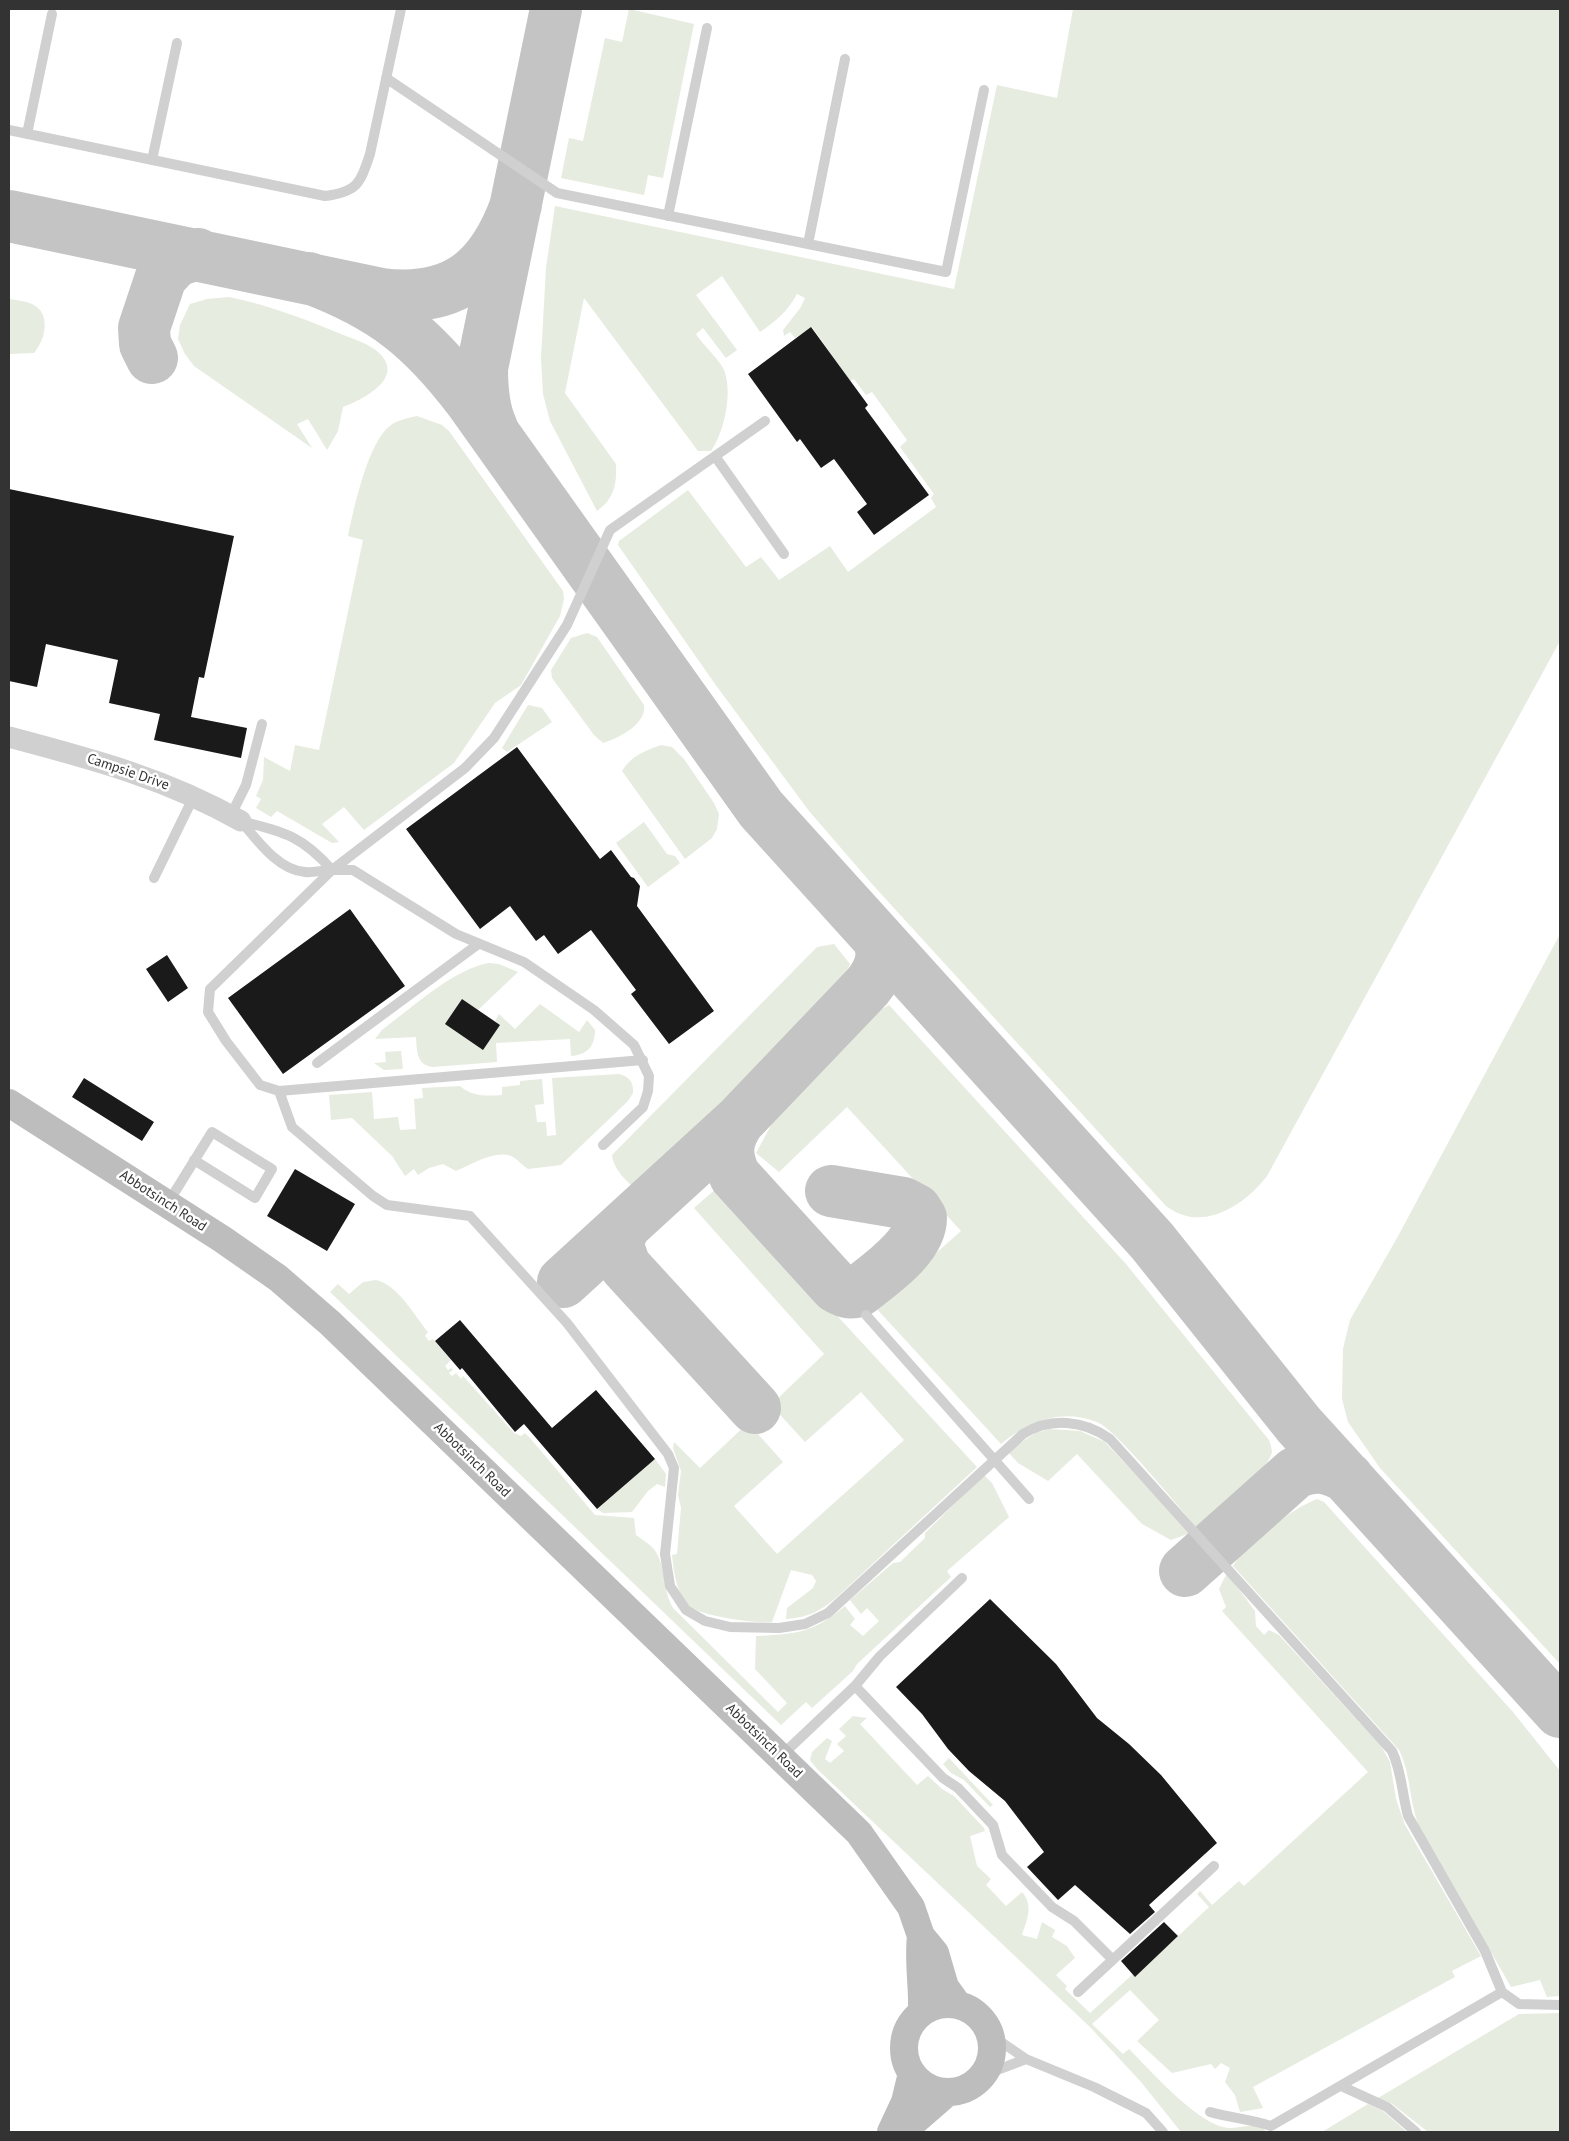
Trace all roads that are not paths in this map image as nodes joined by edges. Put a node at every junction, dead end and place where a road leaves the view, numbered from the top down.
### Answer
1 (401, 9) edge
2 (52, 14) dead end
3 (706, 28) dead end
4 (177, 44) dead end
5 (845, 59) dead end
6 (386, 78) junction
7 (984, 90) dead end
8 (9, 130) edge
9 (27, 134) junction
10 (152, 160) junction
11 (668, 216) junction
12 (808, 244) junction
13 (765, 421) dead end
14 (714, 456) junction
15 (784, 554) dead end
16 (262, 724) dead end
17 (9, 737) edge
18 (194, 796) junction
19 (236, 818) junction
20 (332, 870) junction
21 (154, 878) dead end
22 (477, 945) junction
23 (643, 1060) junction
24 (317, 1063) dead end
25 (278, 1091) junction
26 (9, 1103) edge
27 (603, 1145) dead end
28 (194, 1160) junction
29 (167, 1204) junction
30 (866, 1315) dead end
31 (993, 1460) junction
32 (1029, 1499) dead end
33 (962, 1578) dead end
34 (855, 1686) junction
35 (780, 1756) junction
36 (1214, 1866) dead end
37 (920, 1936) junction
38 (1112, 1959) junction
39 (1078, 1992) dead end
40 (1502, 1992) junction
41 (958, 2005) junction
42 (1560, 2005) edge
43 (922, 2011) junction
44 (991, 2035) junction
45 (1026, 2059) junction
46 (912, 2073) junction
47 (984, 2075) junction
48 (1341, 2086) junction
49 (948, 2092) junction
50 (1210, 2112) dead end
51 (1272, 2129) edge
52 (891, 2132) edge
53 (902, 2132) edge
54 (1163, 2132) edge
55 (1416, 2132) edge

1 - 6 lane
2 - 9 lane
3 - 11 lane
4 - 10 lane
5 - 12 lane
6 - 10 lane
6 - 11 lane
7 - 12 lane
8 - 9 lane
9 - 10 lane
11 - 12 lane
13 - 14 lane
14 - 15 lane
14 - 20 lane
16 - 19 lane
17 - 18 street, Campsie Drive
18 - 19 street, Campsie Drive
18 - 21 lane
19 - 20 lane
19 - 20 lane
20 - 22 lane
20 - 25 lane
22 - 23 lane
22 - 24 lane
23 - 25 lane
23 - 27 lane
25 - 31 lane
26 - 29 street, Abbotsinch Road
28 - 28 lane
28 - 29 lane
29 - 35 street, Abbotsinch Road
30 - 31 lane
31 - 32 lane
31 - 40 lane
33 - 34 lane
34 - 35 lane
34 - 38 lane
35 - 37 street, Abbotsinch Road
36 - 38 lane
37 - 41 street
37 - 43 street
38 - 39 lane
40 - 42 lane
40 - 48 lane
41 - 43 street
41 - 44 street
43 - 46 street
44 - 45 lane
44 - 47 street
45 - 47 lane
45 - 54 lane
46 - 49 street
46 - 52 street
47 - 49 street
48 - 51 lane
48 - 55 lane
49 - 53 street
50 - 51 lane

